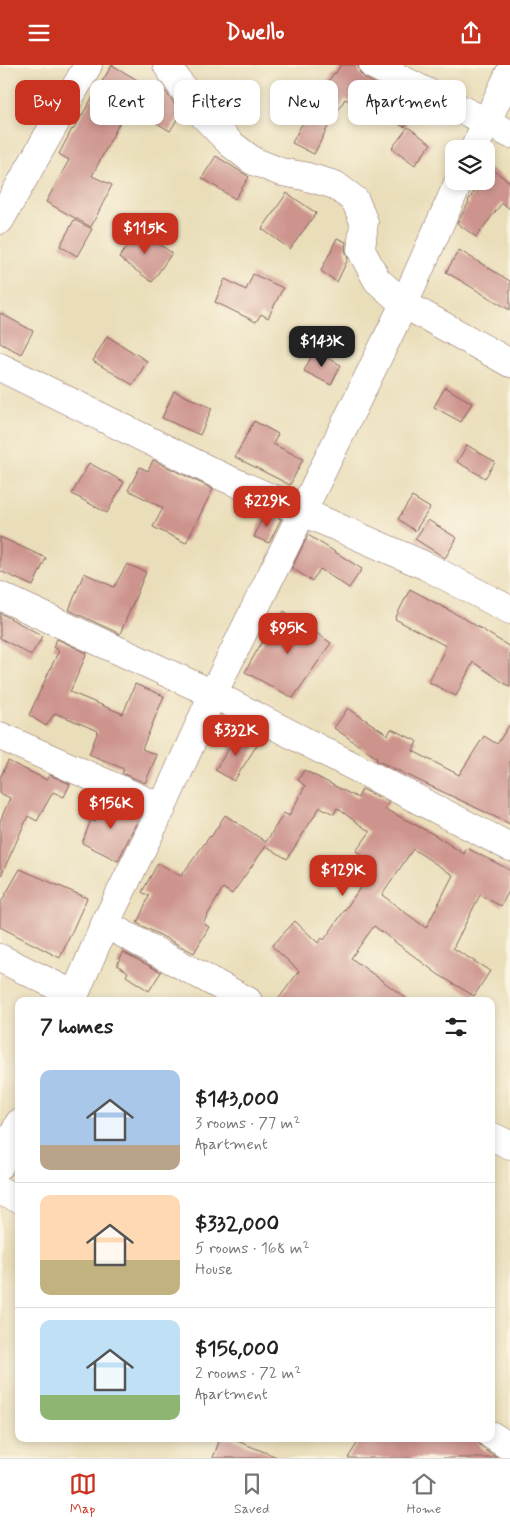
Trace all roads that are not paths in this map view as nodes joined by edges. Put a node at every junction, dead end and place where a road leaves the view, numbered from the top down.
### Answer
1 (88, 65) edge
2 (167, 65) edge
3 (373, 65) edge
4 (510, 72) edge
5 (486, 122) junction
6 (510, 133) edge
7 (478, 140) edge
8 (455, 190) edge
9 (0, 219) edge
10 (404, 304) junction
11 (510, 363) edge
12 (0, 367) edge
13 (302, 512) junction
14 (0, 596) edge
15 (510, 610) edge
16 (213, 694) junction
17 (0, 736) edge
18 (162, 808) junction
19 (510, 847) edge
20 (106, 924) junction
21 (0, 958) edge
22 (71, 997) edge
23 (73, 997) edge
24 (241, 997) edge
25 (15, 1132) edge
26 (495, 1138) edge
27 (510, 1145) edge
28 (0, 1165) edge
29 (0, 1191) edge
30 (15, 1197) edge
31 (495, 1438) edge
32 (510, 1447) edge

1 - 9 street
2 - 10 street
3 - 5 street
4 - 5 street
5 - 6 street
5 - 7 street
8 - 10 street
10 - 11 street
10 - 13 street
12 - 13 street
13 - 15 street
13 - 16 street
14 - 16 street
16 - 18 street
16 - 19 street
17 - 18 street
18 - 20 street
20 - 23 street
20 - 24 street
21 - 22 street
25 - 28 street
26 - 27 street
29 - 30 street
31 - 32 street

